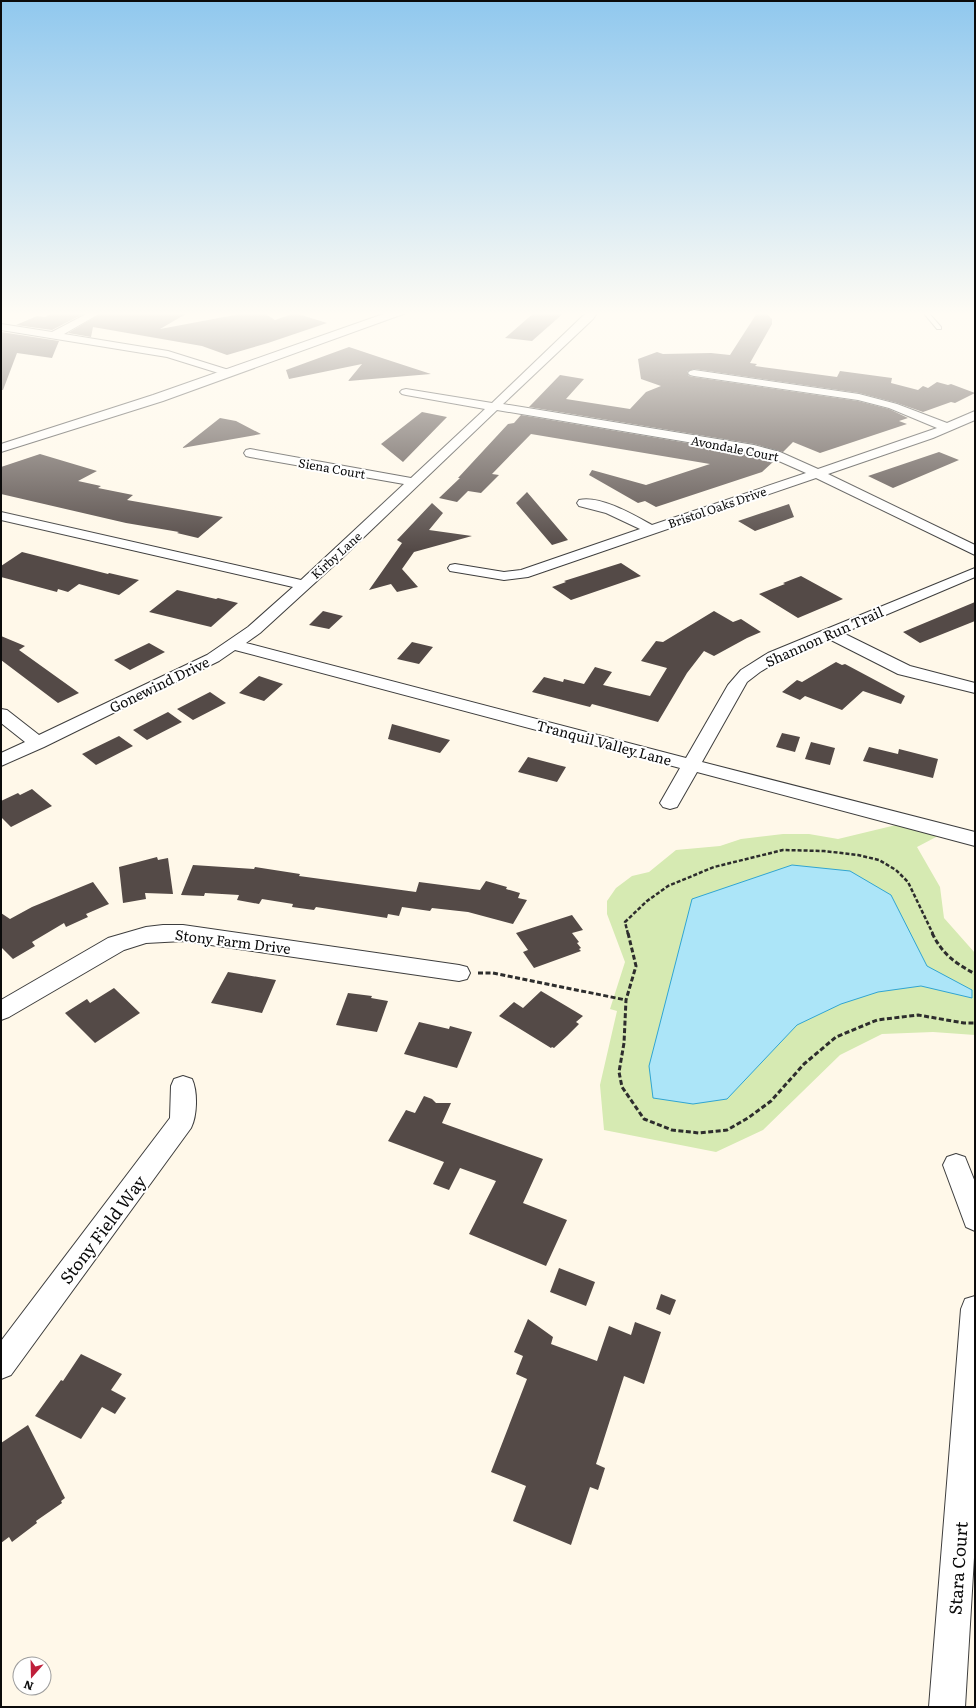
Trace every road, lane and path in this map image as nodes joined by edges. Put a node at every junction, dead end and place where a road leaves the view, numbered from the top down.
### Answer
1 (178, 391) edge
2 (511, 391) edge
3 (816, 391) edge
4 (406, 392) dead end
5 (495, 406) junction
6 (975, 415) edge
7 (948, 428) junction
8 (1, 448) edge
9 (250, 453) dead end
10 (818, 473) junction
11 (414, 482) junction
12 (584, 503) dead end
13 (1, 516) edge
14 (651, 530) junction
15 (975, 551) edge
16 (455, 568) dead end
17 (975, 572) edge
18 (303, 585) junction
19 (830, 633) junction
20 (234, 645) junction
21 (975, 688) edge
22 (1, 714) edge
23 (38, 742) junction
24 (1, 760) edge
25 (692, 765) junction
26 (670, 803) dead end
27 (975, 839) edge
28 (459, 973) joint
29 (975, 974) edge
30 (626, 1000) junction
31 (1, 1011) edge
32 (975, 1023) edge
33 (183, 1086) dead end
34 (956, 1165) dead end
35 (975, 1219) edge
36 (975, 1309) edge
37 (1, 1365) edge
38 (947, 1707) edge

1 - 8 street
2 - 5 street, Kirby Lane
3 - 7 street
4 - 5 street, Avondale Court
5 - 10 street, Avondale Court
5 - 11 street, Kirby Lane
6 - 7 street, Bristol Oaks Drive
7 - 10 street, Bristol Oaks Drive
9 - 11 street, Siena Court
10 - 14 street, Bristol Oaks Drive
10 - 15 street, Avondale Court
11 - 18 street, Kirby Lane
12 - 14 street
13 - 18 street, Kirby Lane
14 - 16 street, Bristol Oaks Drive
17 - 19 street, Shannon Run Trail
18 - 20 street, Gonewind Drive
19 - 21 street
19 - 25 street, Shannon Run Trail
20 - 23 street, Gonewind Drive
20 - 25 street, Tranquil Valley Lane
22 - 23 street
23 - 24 street, Gonewind Drive
25 - 26 street, Shannon Run Trail
25 - 27 street, Tranquil Valley Lane
28 - 30 path
28 - 31 street, Stony Farm Drive
29 - 30 path
30 - 32 path
33 - 37 street, Stony Field Way
34 - 35 street
36 - 38 street, Stara Court

